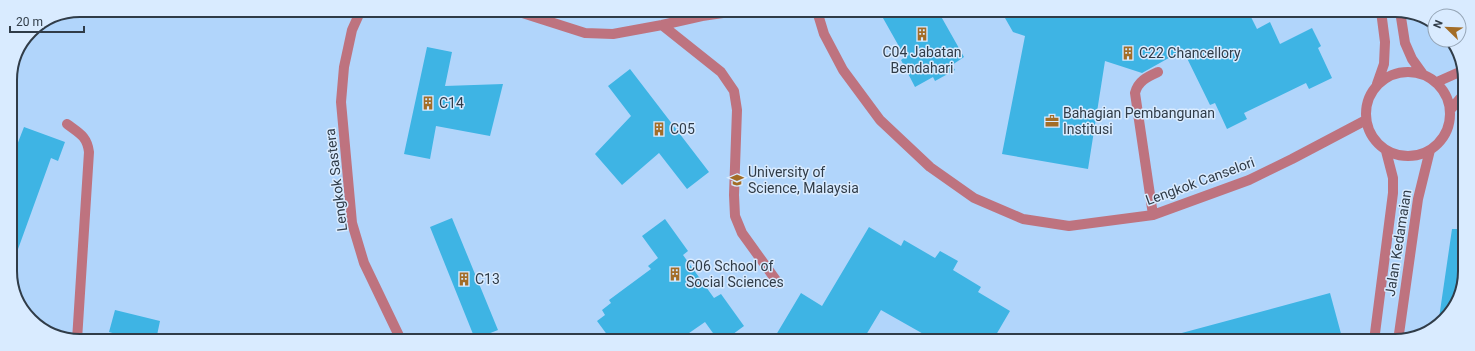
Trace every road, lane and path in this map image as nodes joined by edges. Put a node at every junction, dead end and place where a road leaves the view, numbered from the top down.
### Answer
1 (358, 17) edge
2 (534, 17) edge
3 (691, 17) edge
4 (819, 17) edge
5 (1382, 17) edge
6 (1401, 18) edge
7 (662, 25) junction
8 (1158, 72) dead end
9 (1422, 73) junction
10 (1457, 73) edge
11 (1437, 82) junction
12 (1377, 84) junction
13 (1458, 100) edge
14 (1450, 109) junction
15 (1366, 120) junction
16 (67, 124) dead end
17 (1430, 150) junction
18 (1386, 151) junction
19 (1153, 215) junction
20 (778, 283) dead end
21 (77, 334) edge
22 (398, 334) edge
23 (1375, 334) edge
24 (1399, 334) edge

1 - 22 street, Lengkok Sastera
2 - 7 street
3 - 7 street
4 - 19 street, Lengkok Canselori
5 - 12 street
6 - 9 street
7 - 20 street
8 - 19 street
9 - 11 street
9 - 12 street
10 - 11 street
11 - 14 street
12 - 15 street
13 - 14 street
14 - 17 street
15 - 18 street
15 - 19 street, Lengkok Canselori
16 - 21 street
17 - 18 street
17 - 24 street, Jalan Kedamaian
18 - 23 street, Jalan Kedamaian

